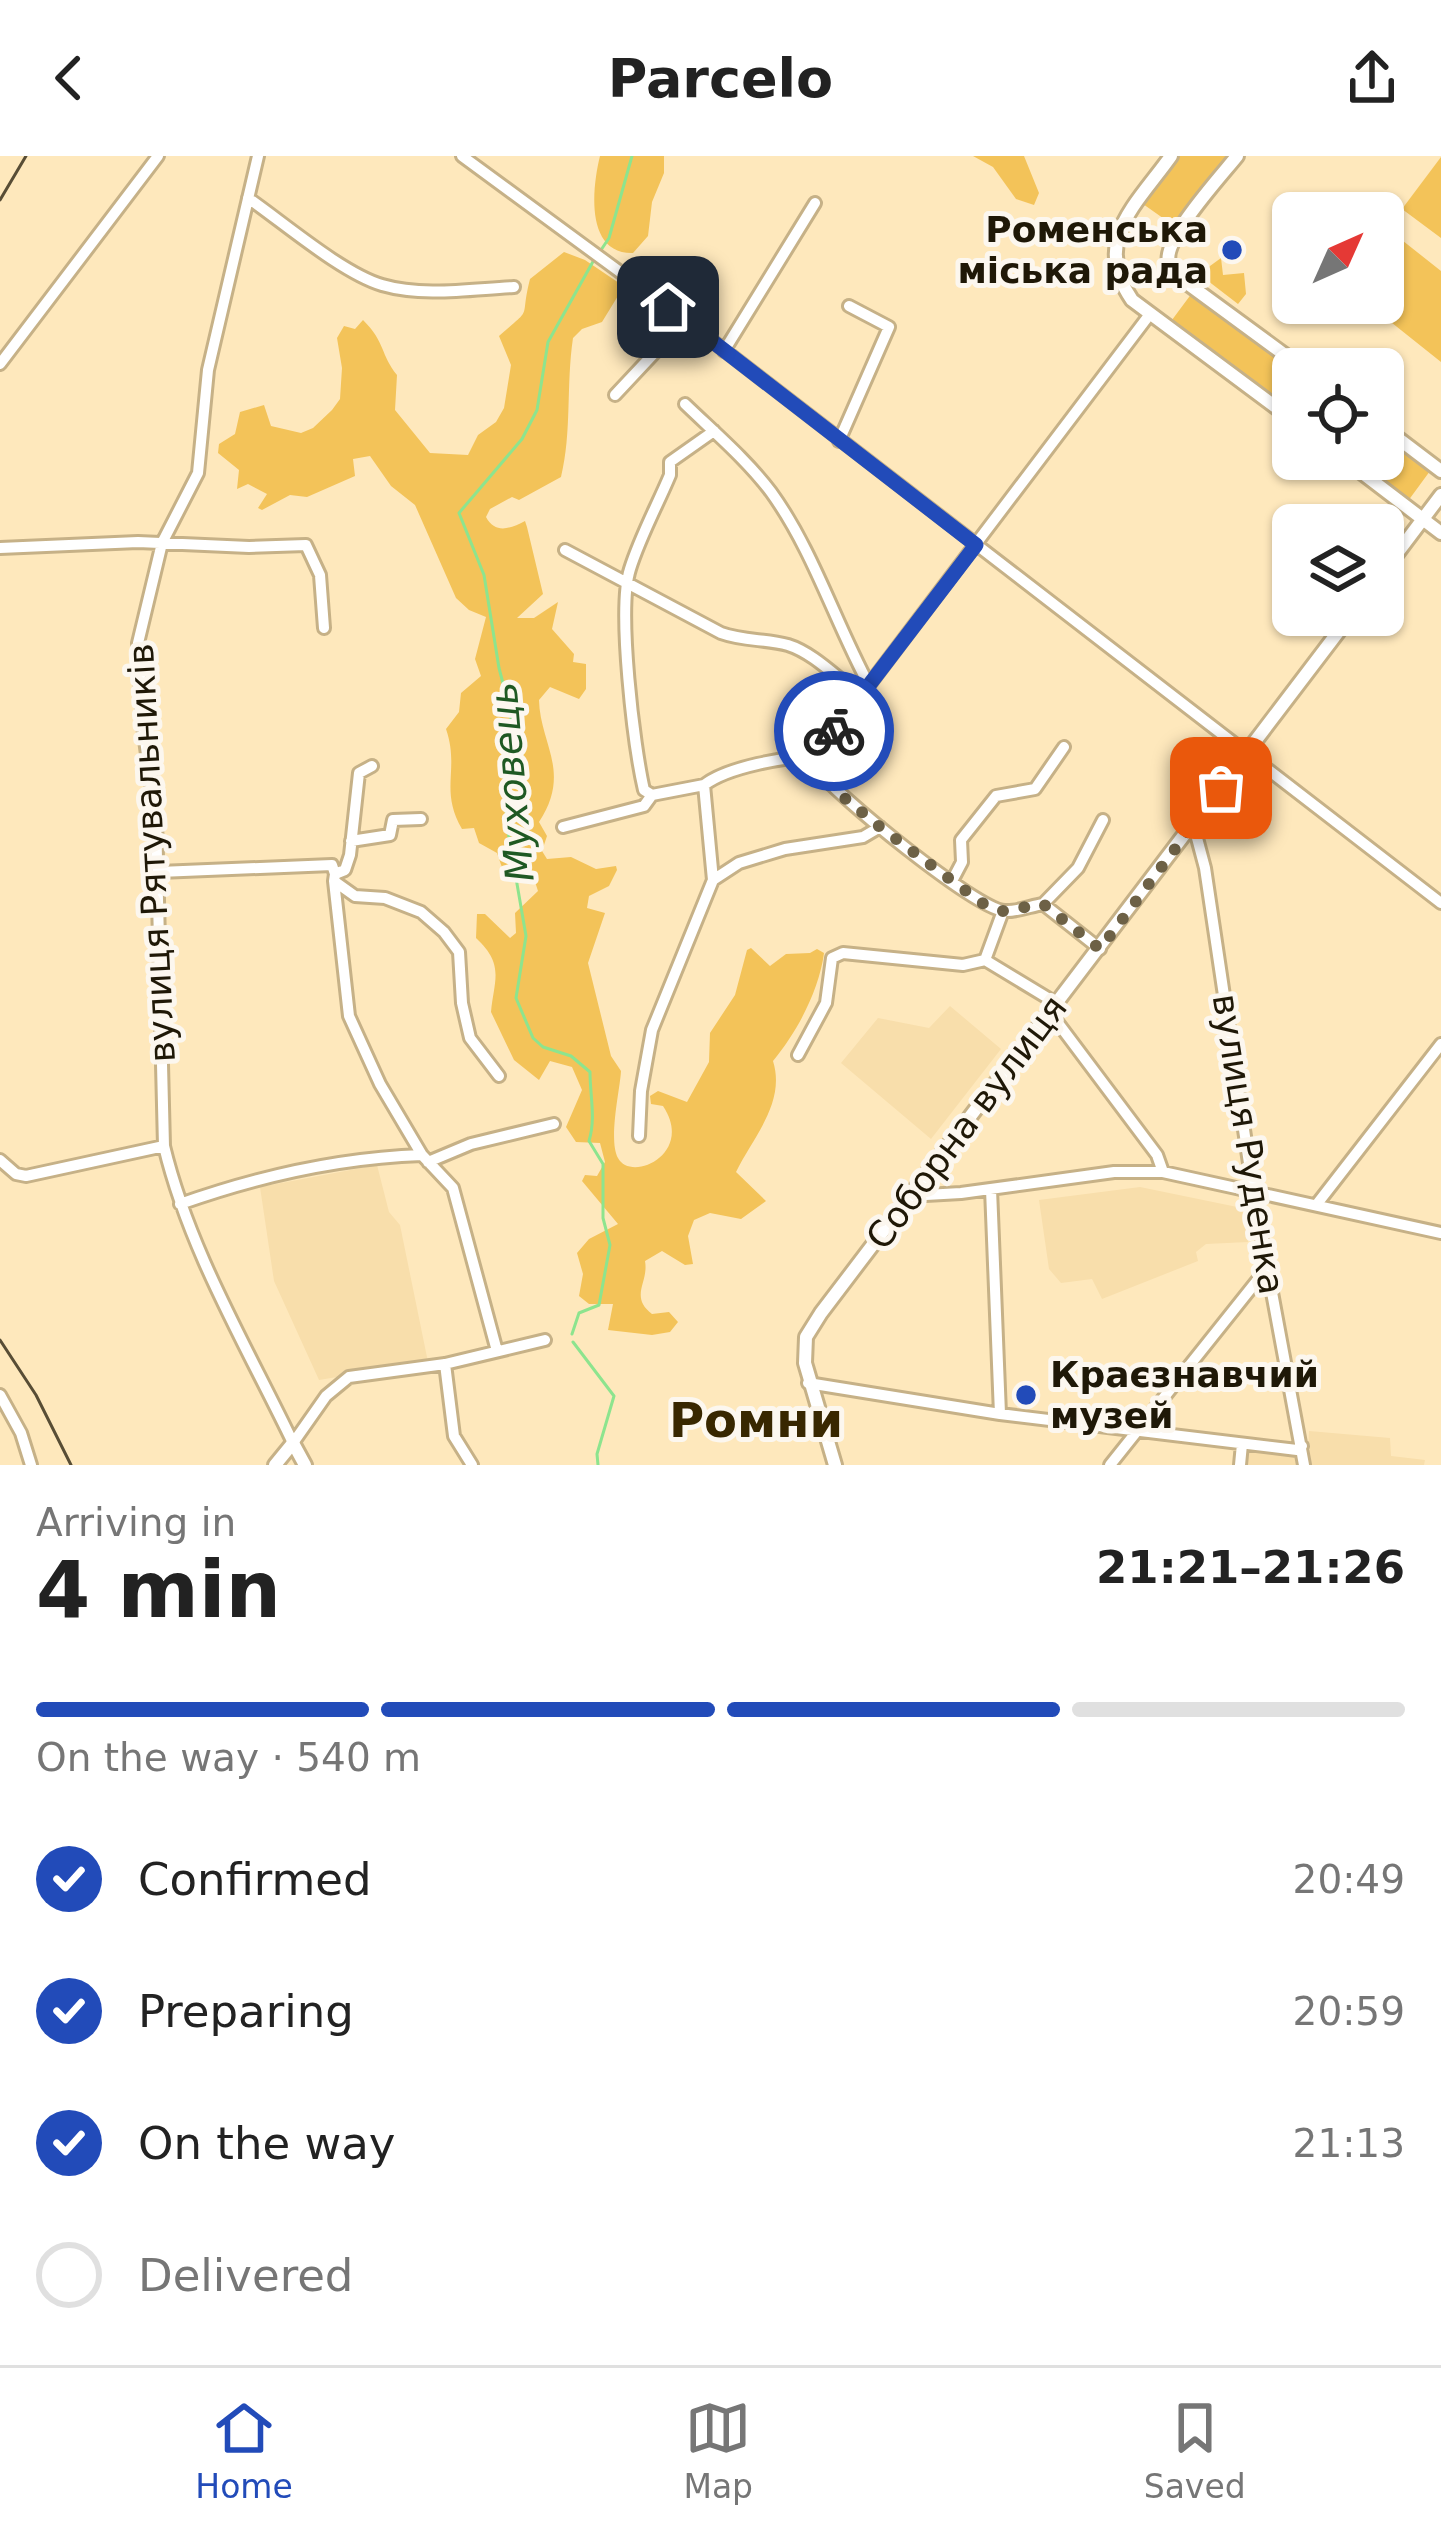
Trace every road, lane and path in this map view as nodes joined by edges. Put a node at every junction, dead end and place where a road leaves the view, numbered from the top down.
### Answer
1 (158, 156) edge
2 (258, 156) edge
3 (462, 156) edge
4 (1171, 156) edge
5 (1237, 156) edge
6 (248, 198) junction
7 (815, 202) dead end
8 (514, 287) dead end
9 (849, 306) dead end
10 (1150, 314) junction
11 (680, 316) junction
12 (1275, 348) edge
13 (724, 351) junction
14 (0, 364) edge
15 (615, 395) dead end
16 (685, 404) dead end
17 (1272, 404) edge
18 (714, 431) junction
19 (839, 441) junction
20 (1404, 443) edge
21 (1441, 471) edge
22 (1372, 480) edge
23 (1441, 495) edge
24 (1423, 519) junction
25 (1441, 533) edge
26 (162, 543) junction
27 (1404, 544) edge
28 (976, 545) junction
29 (0, 548) edge
30 (565, 550) dead end
31 (627, 585) junction
32 (324, 628) dead end
33 (1335, 636) edge
34 (865, 690) junction
35 (1064, 748) dead end
36 (1248, 752) junction
37 (816, 761) junction
38 (372, 766) dead end
39 (704, 785) junction
40 (652, 794) junction
41 (422, 819) dead end
42 (1103, 820) dead end
43 (1193, 824) junction
44 (563, 827) dead end
45 (880, 827) junction
46 (352, 841) junction
47 (159, 872) junction
48 (334, 878) junction
49 (713, 880) junction
50 (952, 880) junction
51 (1043, 904) junction
52 (1441, 904) edge
53 (1003, 911) junction
54 (1100, 949) junction
55 (985, 960) junction
56 (1053, 1007) junction
57 (1441, 1044) edge
58 (798, 1054) dead end
59 (499, 1076) dead end
60 (554, 1124) dead end
61 (639, 1136) dead end
62 (164, 1146) junction
63 (425, 1159) junction
64 (0, 1160) edge
65 (1163, 1172) junction
66 (991, 1189) junction
67 (1252, 1190) junction
68 (908, 1196) junction
69 (180, 1204) junction
70 (1317, 1204) junction
71 (1441, 1233) edge
72 (1268, 1267) junction
73 (545, 1340) dead end
74 (496, 1351) junction
75 (445, 1364) junction
76 (808, 1383) junction
77 (0, 1395) edge
78 (1000, 1414) junction
79 (1134, 1432) junction
80 (293, 1443) junction
81 (1242, 1444) junction
82 (1302, 1446) junction
83 (32, 1465) edge
84 (275, 1465) edge
85 (305, 1465) edge
86 (472, 1465) edge
87 (836, 1465) edge
88 (1110, 1465) edge
89 (1240, 1465) edge
90 (1304, 1465) edge

1 - 14 street
2 - 6 street, вулиця Рятувальників
3 - 11 street
4 - 10 main road
5 - 12 main road
6 - 8 street
6 - 26 street, вулиця Рятувальників
7 - 13 street
9 - 19 street
10 - 17 main road
10 - 28 street
11 - 13 street
11 - 15 street
13 - 19 street
16 - 18 street
18 - 31 street
18 - 34 street
19 - 28 street
20 - 21 main road
22 - 24 main road
23 - 24 main road
24 - 25 main road
24 - 27 main road
26 - 29 street
26 - 32 street
26 - 47 street, вулиця Рятувальників
28 - 34 street
28 - 36 street
30 - 31 street
31 - 34 street
31 - 40 street
33 - 36 main road, Соборна вулиця
34 - 37 street
35 - 50 street
36 - 43 main road, Соборна вулиця
36 - 52 street
37 - 39 street
37 - 45 street
38 - 46 street
39 - 40 street
39 - 49 street
40 - 44 street
41 - 46 street
42 - 51 street
43 - 54 main road, Соборна вулиця
43 - 67 street, вулиця Руденка
45 - 49 street
45 - 50 street
46 - 48 street
47 - 48 street
47 - 62 street, вулиця Рятувальників
48 - 59 street
48 - 63 street
49 - 61 street
50 - 53 street
51 - 53 street
51 - 54 street
53 - 55 street
54 - 56 main road, Соборна вулиця
55 - 56 street
55 - 58 street
56 - 65 street
56 - 68 main road, Соборна вулиця
57 - 70 street
60 - 63 street
62 - 64 street
62 - 69 street, вулиця Рятувальників
63 - 69 street
63 - 74 street
65 - 66 street
65 - 67 street
66 - 68 street
66 - 78 street
67 - 70 street
67 - 72 street, вулиця Руденка
68 - 76 main road, Соборна вулиця
69 - 80 street, вулиця Рятувальників
70 - 71 street
72 - 79 street
72 - 82 street, вулиця Руденка
73 - 74 street
74 - 75 street
75 - 80 street
75 - 86 street
76 - 78 street
76 - 87 main road
77 - 83 street
78 - 79 street
79 - 81 street
79 - 88 street
80 - 84 main road
80 - 85 main road, вулиця Рятувальників
81 - 82 street
81 - 89 street
82 - 90 street, вулиця Руденка

